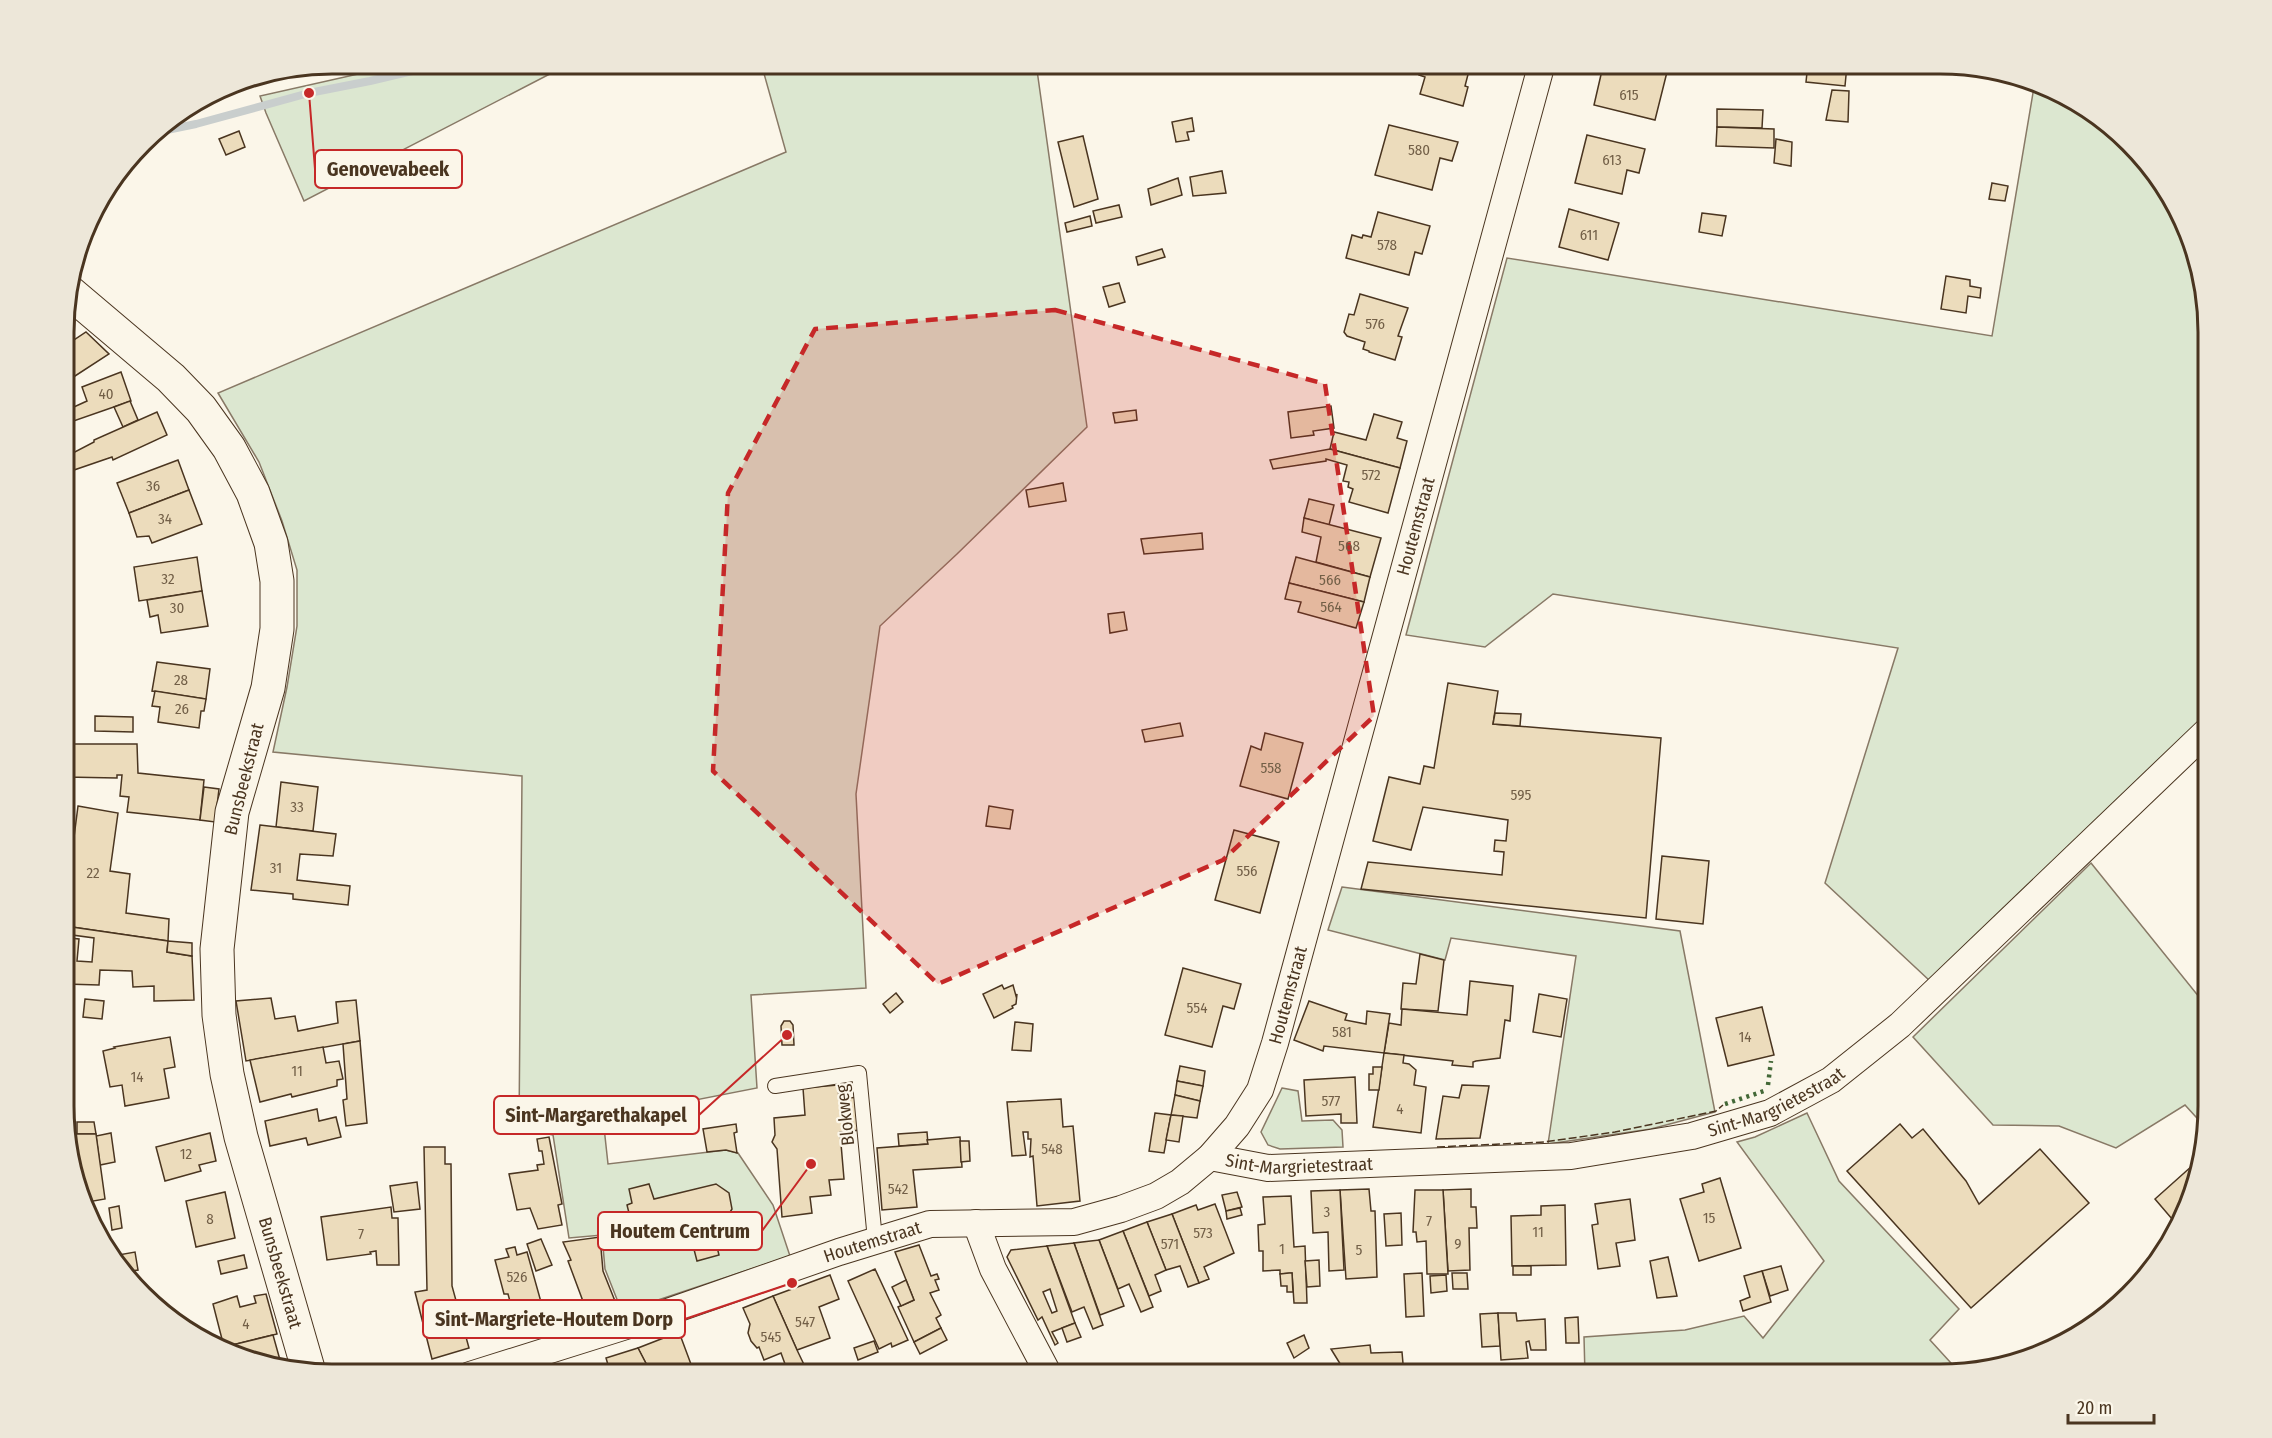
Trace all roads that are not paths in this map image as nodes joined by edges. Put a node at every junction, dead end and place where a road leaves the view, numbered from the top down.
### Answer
1 (1539, 74) edge
2 (76, 298) edge
3 (2198, 740) edge
4 (775, 1086) dead end
5 (1210, 1157) junction
6 (976, 1223) junction
7 (875, 1240) junction
8 (306, 1363) edge
9 (505, 1364) edge
10 (1043, 1364) edge

1 - 5 street, Houtemstraat
2 - 8 street, Bunsbeekstraat
3 - 5 street, Sint-Margrietestraat
4 - 7 lane, Blokweg
5 - 6 street, Houtemstraat
6 - 7 street, Houtemstraat
6 - 10 street
7 - 9 street, Houtemstraat

